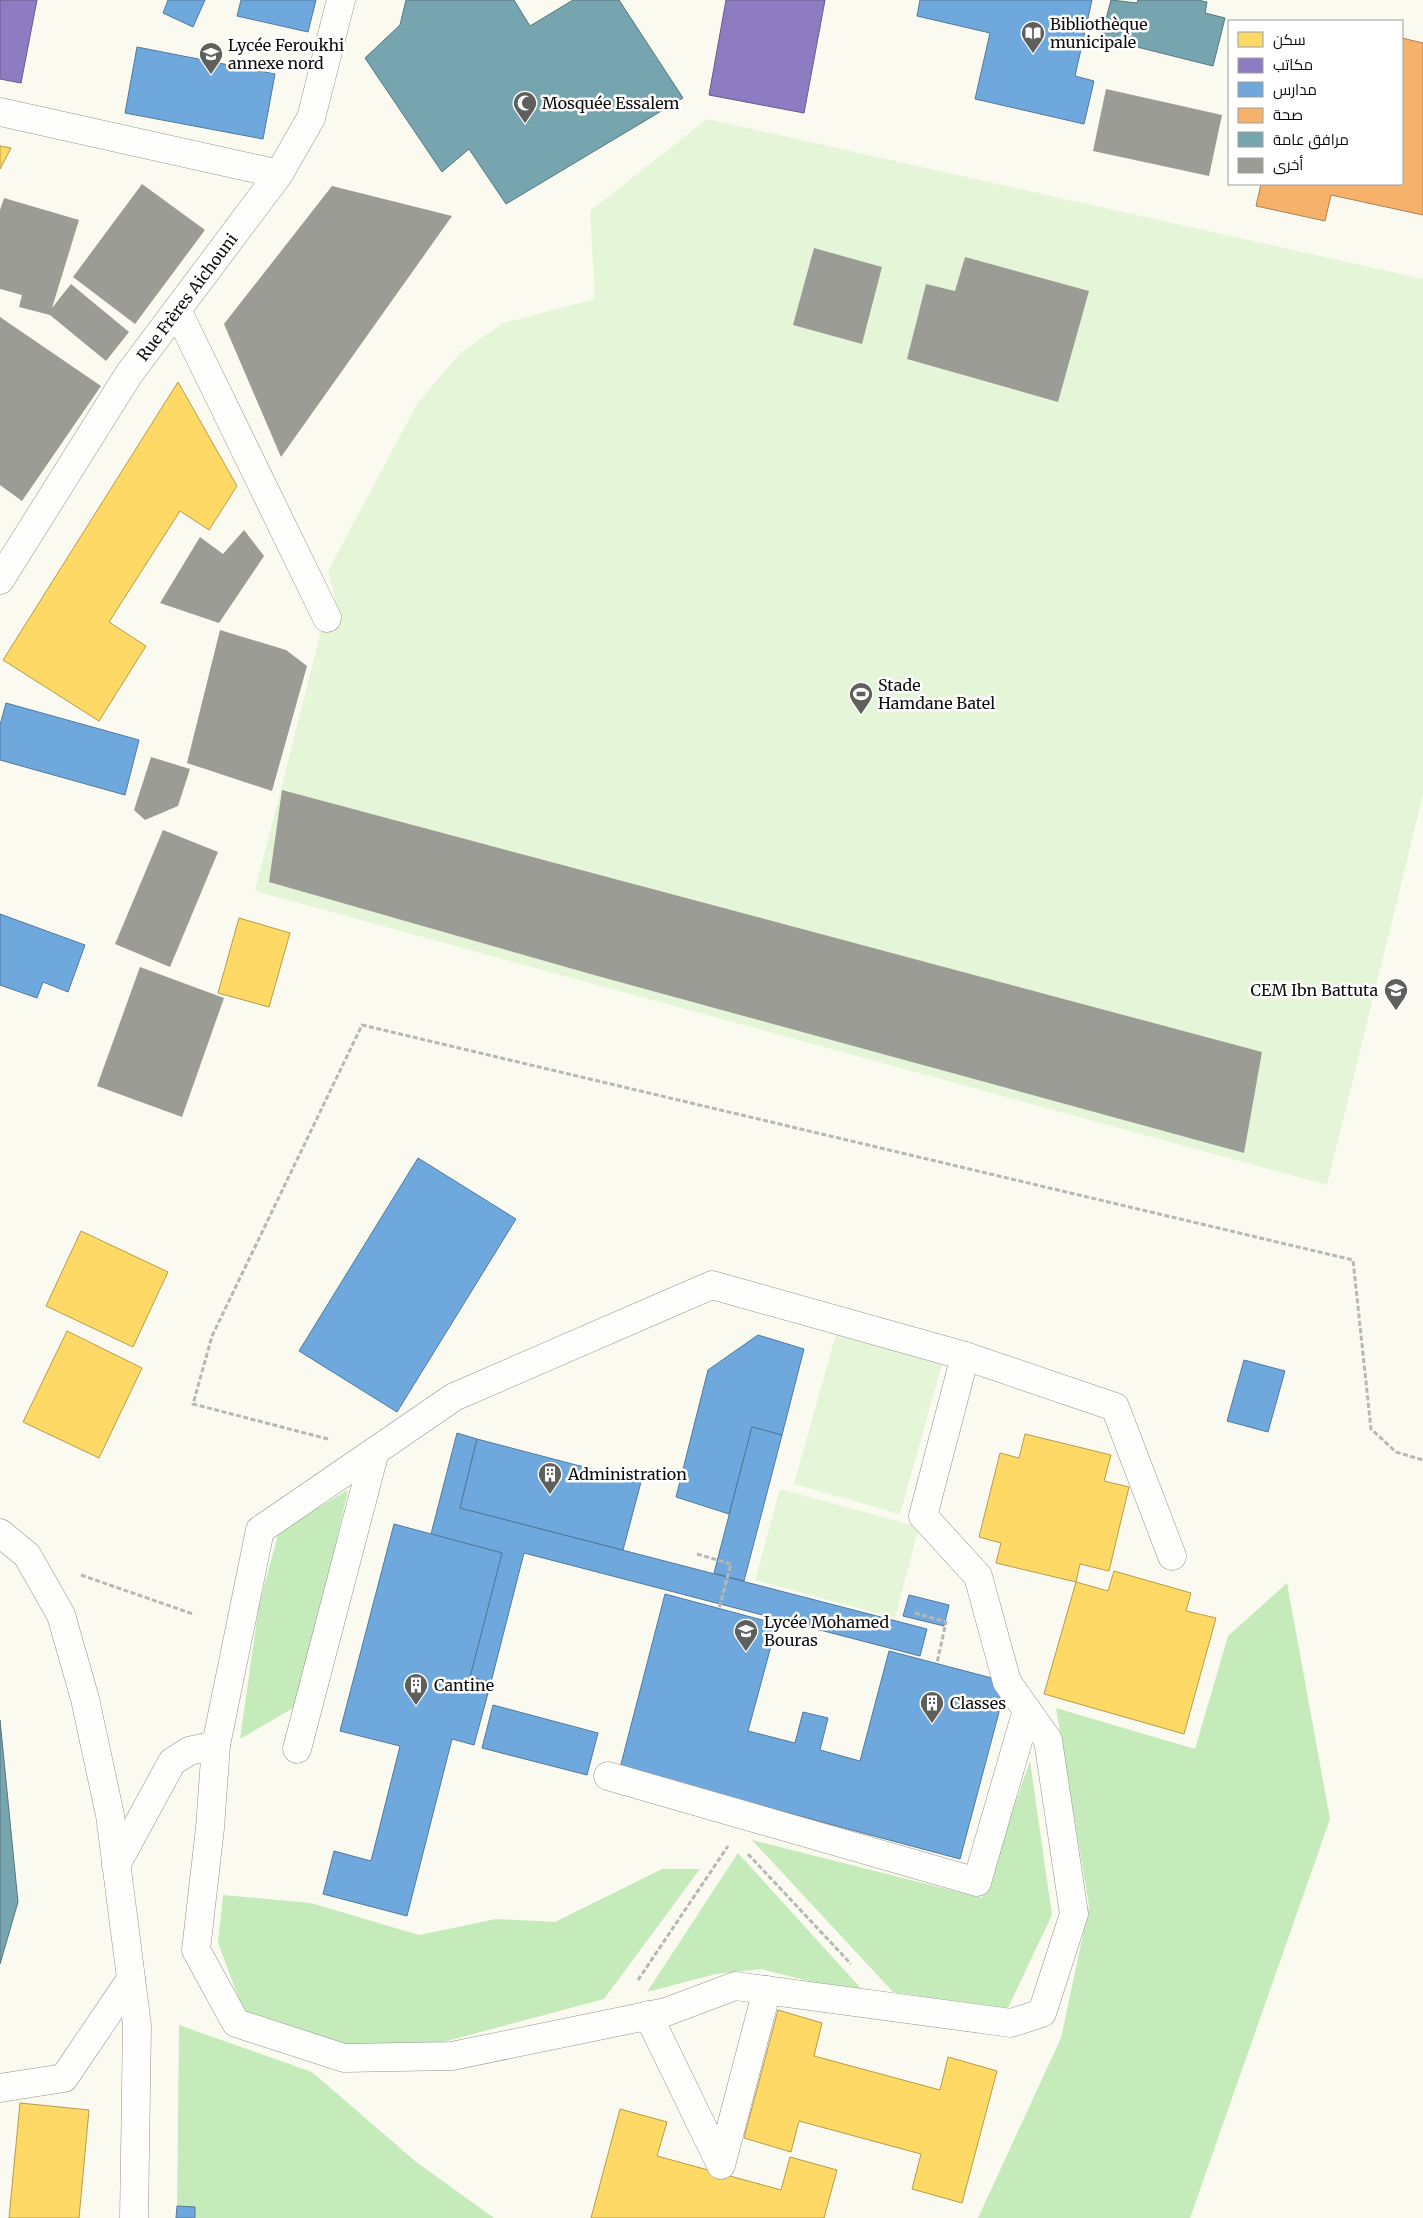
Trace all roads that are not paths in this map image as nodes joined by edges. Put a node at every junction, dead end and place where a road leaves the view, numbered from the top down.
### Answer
1 (341, 0) edge
2 (0, 112) edge
3 (279, 174) junction
4 (176, 310) junction
5 (0, 580) edge
6 (327, 618) dead end
7 (964, 1356) junction
8 (375, 1451) junction
9 (0, 1533) edge
10 (1172, 1556) dead end
11 (1027, 1710) junction
12 (216, 1745) junction
13 (297, 1750) dead end
14 (608, 1776) dead end
15 (116, 1865) junction
16 (131, 1979) junction
17 (767, 1990) junction
18 (648, 2016) junction
19 (0, 2088) edge
20 (134, 2218) edge

1 - 3 street, Rue Frères Aichouni
2 - 3 street
3 - 4 street, Rue Frères Aichouni
4 - 5 street, Rue Frères Aichouni
4 - 6 street
7 - 8 street
7 - 10 street
7 - 11 street
8 - 12 street
8 - 13 street
9 - 15 street
11 - 14 street
11 - 17 street
12 - 15 street
12 - 18 street
15 - 16 street
16 - 19 street
16 - 20 street
17 - 18 street
17 - 18 street

